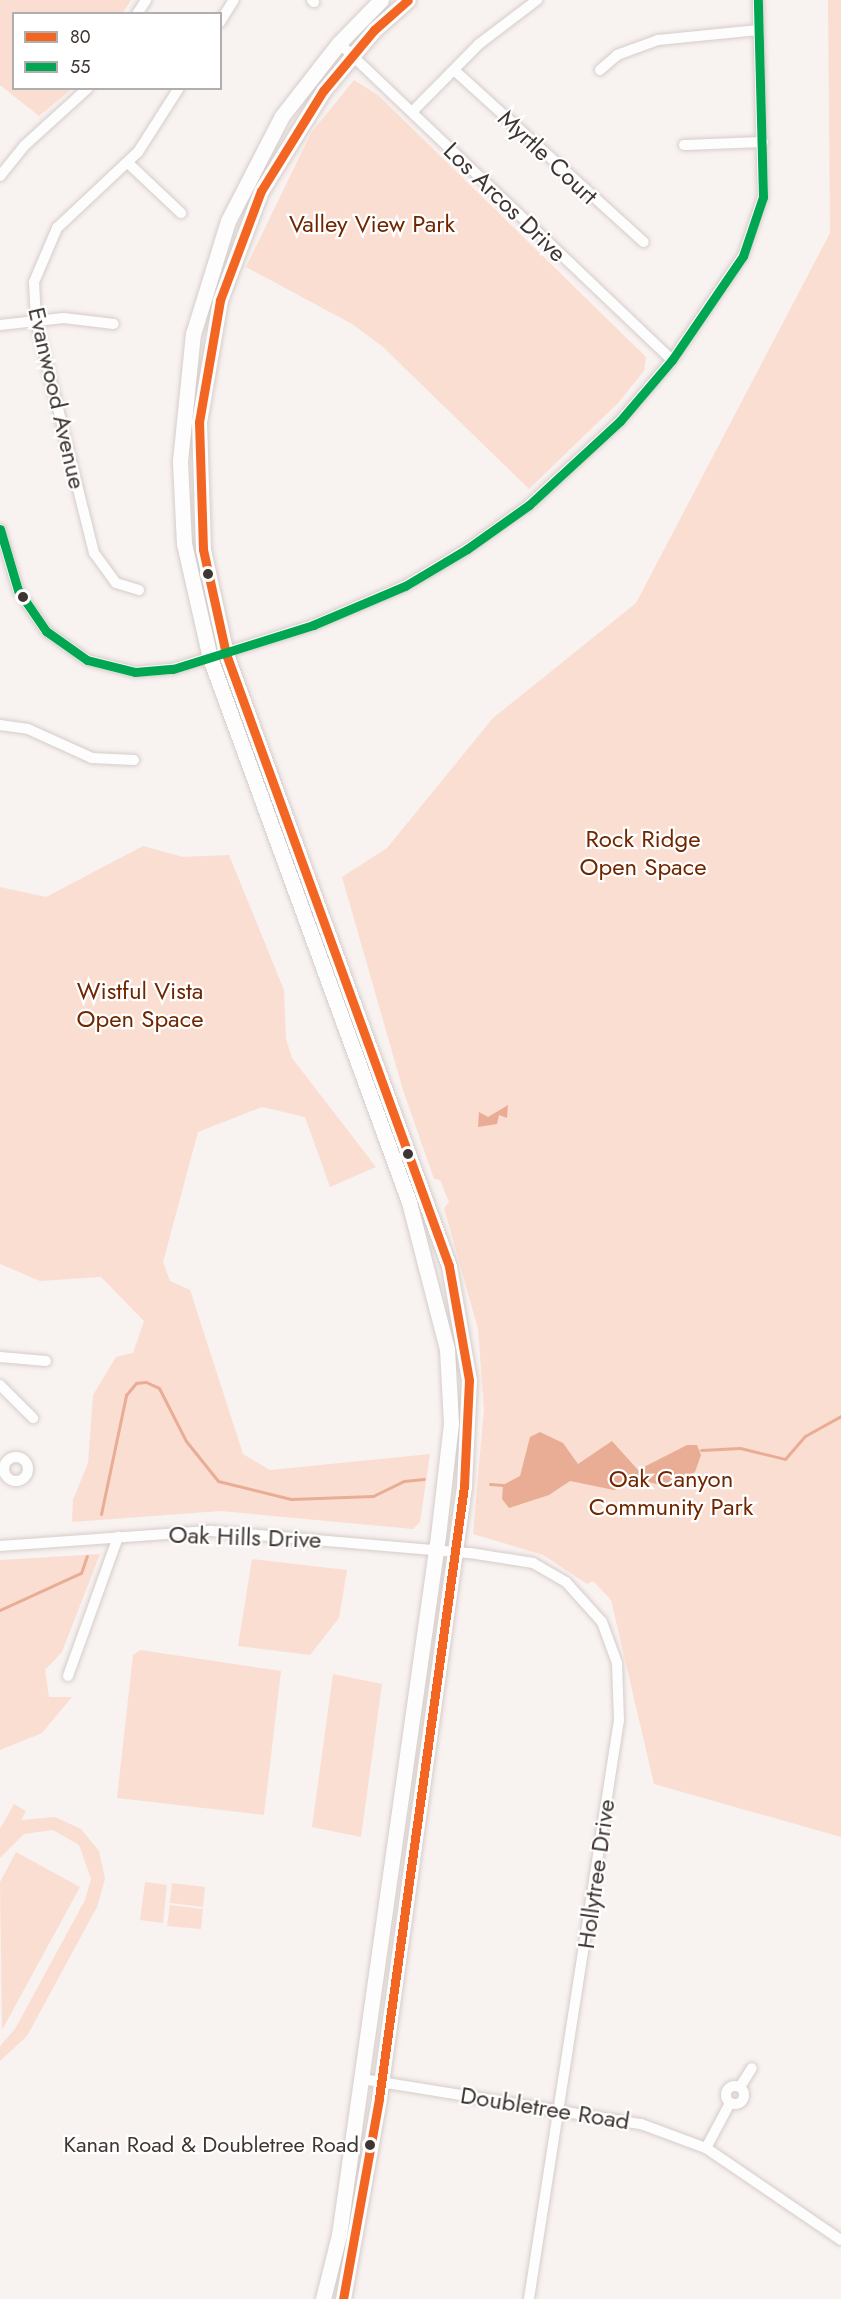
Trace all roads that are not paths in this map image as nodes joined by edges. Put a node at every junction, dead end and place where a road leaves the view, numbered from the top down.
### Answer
1 (234, 0) edge
2 (381, 0) edge
3 (408, 0) edge
4 (537, 0) edge
5 (758, 0) edge
6 (222, 19) edge
7 (759, 30) junction
8 (339, 43) junction
9 (352, 54) junction
10 (454, 70) junction
11 (600, 70) dead end
12 (86, 90) edge
13 (178, 90) edge
14 (413, 111) junction
15 (763, 142) junction
16 (684, 146) dead end
17 (128, 163) junction
18 (1, 171) edge
19 (181, 213) dead end
20 (644, 242) dead end
21 (36, 320) junction
22 (114, 324) dead end
23 (0, 325) edge
24 (672, 360) junction
25 (0, 529) edge
26 (4, 563) edge
27 (139, 590) dead end
28 (226, 654) junction
29 (210, 658) junction
30 (0, 724) edge
31 (134, 760) dead end
32 (0, 1357) edge
33 (46, 1360) dead end
34 (0, 1385) edge
35 (33, 1418) dead end
36 (118, 1537) junction
37 (0, 1546) edge
38 (436, 1550) junction
39 (454, 1551) junction
40 (68, 1676) dead end
41 (752, 2068) dead end
42 (362, 2079) junction
43 (381, 2082) junction
44 (560, 2108) junction
45 (706, 2148) junction
46 (841, 2240) edge
47 (323, 2299) edge
48 (343, 2299) edge
49 (529, 2299) edge

1 - 6 street
2 - 8 main road
3 - 9 main road
4 - 10 street
5 - 7 street
7 - 11 street
7 - 15 street
8 - 9 street, Los Arcos Drive
8 - 29 main road
9 - 14 street, Los Arcos Drive
9 - 28 main road
10 - 14 street
10 - 20 street, Myrtle Court
12 - 18 street
13 - 17 street, Evanwood Avenue
14 - 24 street, Los Arcos Drive
15 - 16 street
15 - 24 street
17 - 19 street
17 - 21 street, Evanwood Avenue
21 - 22 street
21 - 23 street
21 - 27 street, Evanwood Avenue
24 - 28 street
25 - 26 street
26 - 29 street
28 - 29 street
28 - 39 main road
29 - 38 main road
30 - 31 street
32 - 33 street
34 - 35 street
36 - 37 street, Oak Hills Drive
36 - 38 street, Oak Hills Drive
36 - 40 street
38 - 39 street, Oak Hills Drive
38 - 42 main road
39 - 43 main road
39 - 44 street, Hollytree Drive
41 - 45 street
42 - 43 street, Doubletree Road
42 - 47 main road
43 - 44 street, Doubletree Road
43 - 48 main road
44 - 45 street, Doubletree Road
44 - 49 street, Hollytree Drive
45 - 46 street, Doubletree Road

